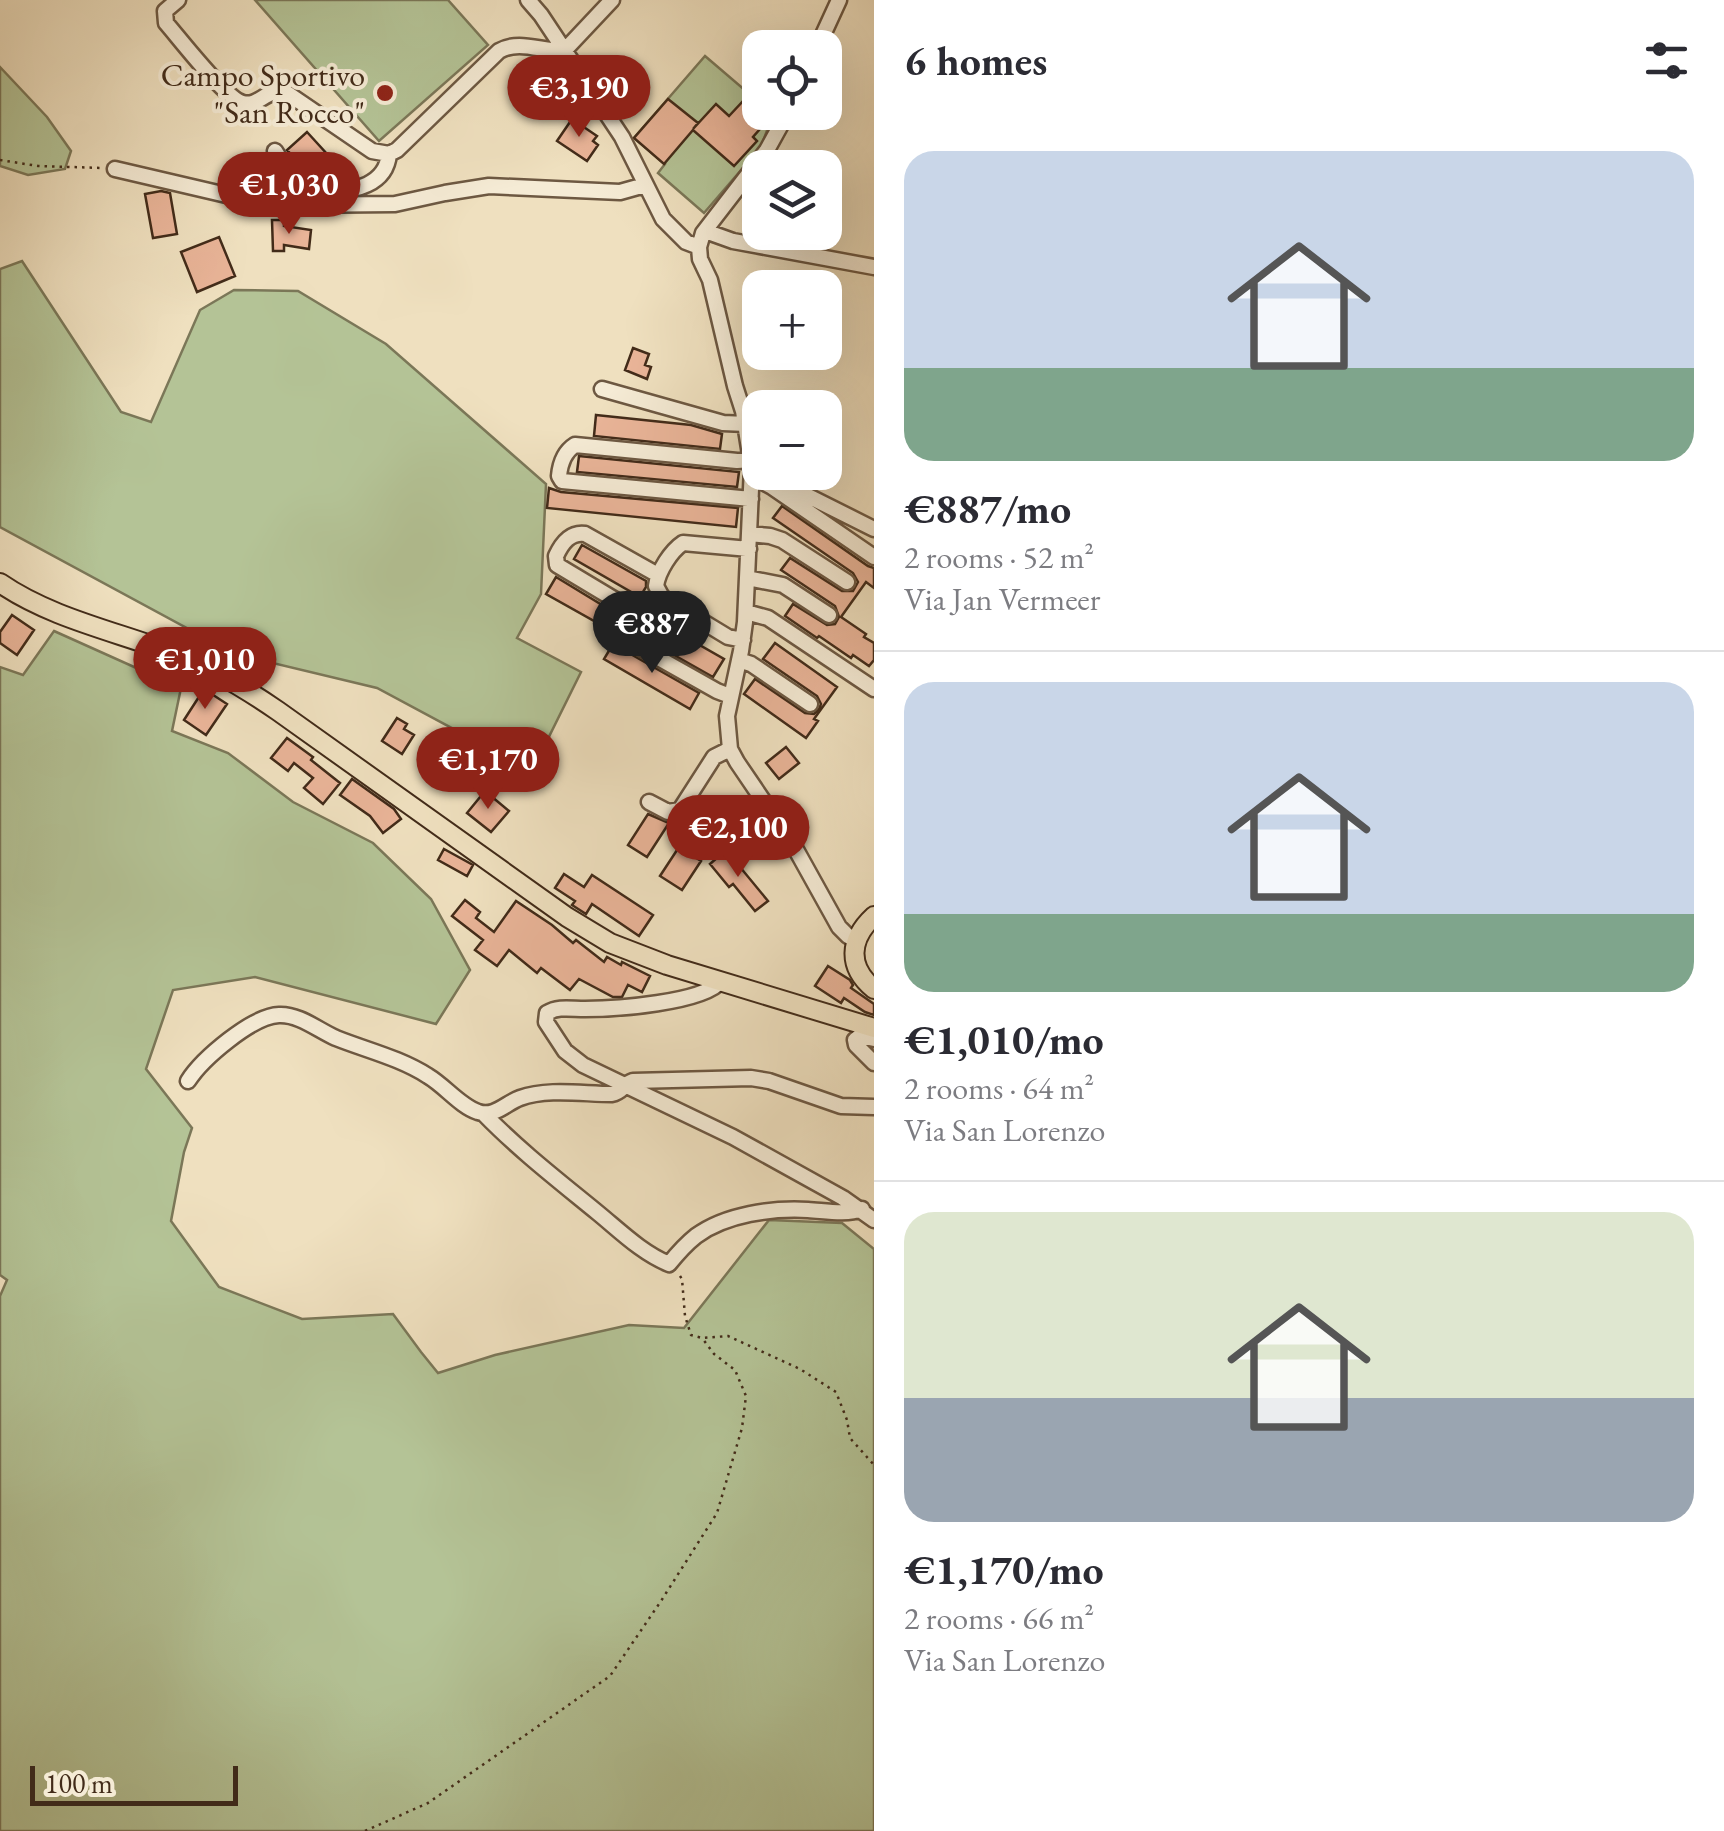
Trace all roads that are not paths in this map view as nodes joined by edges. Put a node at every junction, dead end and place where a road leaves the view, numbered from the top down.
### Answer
1 (178, 0) edge
2 (528, 0) edge
3 (612, 0) edge
4 (838, 0) edge
5 (825, 30) edge
6 (564, 50) junction
7 (778, 130) edge
8 (275, 151) dead end
9 (389, 154) junction
10 (115, 169) road end
11 (645, 185) junction
12 (705, 231) junction
13 (699, 246) junction
14 (874, 268) edge
15 (602, 389) dead end
16 (742, 411) edge
17 (742, 424) edge
18 (742, 464) edge
19 (752, 490) edge
20 (776, 490) edge
21 (794, 490) edge
22 (751, 500) junction
23 (874, 529) edge
24 (749, 541) junction
25 (874, 557) edge
26 (658, 575) junction
27 (748, 578) junction
28 (847, 582) dead end
29 (0, 583) edge
30 (622, 604) dead end
31 (746, 612) junction
32 (829, 615) dead end
33 (621, 637) dead end
34 (743, 640) junction
35 (739, 660) junction
36 (874, 689) edge
37 (730, 696) junction
38 (810, 704) dead end
39 (730, 748) junction
40 (649, 802) dead end
41 (874, 916) edge
42 (857, 940) junction
43 (720, 981) junction
44 (874, 989) edge
45 (874, 1028) edge
46 (874, 1039) edge
47 (874, 1063) edge
48 (188, 1081) dead end
49 (626, 1086) junction
50 (874, 1107) edge
51 (484, 1114) junction
52 (870, 1213) edge

1 - 9 street
2 - 6 street
3 - 6 street
4 - 5 street
6 - 9 street
6 - 11 street
7 - 12 street
8 - 9 street
10 - 11 street
11 - 13 street
12 - 13 street
12 - 14 street
13 - 16 street
15 - 17 street
18 - 22 street
19 - 22 street
20 - 25 street
21 - 23 street
22 - 24 street
24 - 26 street
24 - 27 street
24 - 28 street
26 - 30 street
26 - 34 street
27 - 31 street
27 - 32 street
29 - 43 main road
31 - 34 street
31 - 36 street
33 - 37 street
34 - 35 street
35 - 37 street
35 - 38 street
37 - 39 street
39 - 40 street
39 - 42 street
41 - 42 main road
42 - 44 main road
43 - 45 main road
43 - 49 street
46 - 47 street
48 - 51 street
49 - 50 street
49 - 51 street
49 - 52 street
51 - 52 street

